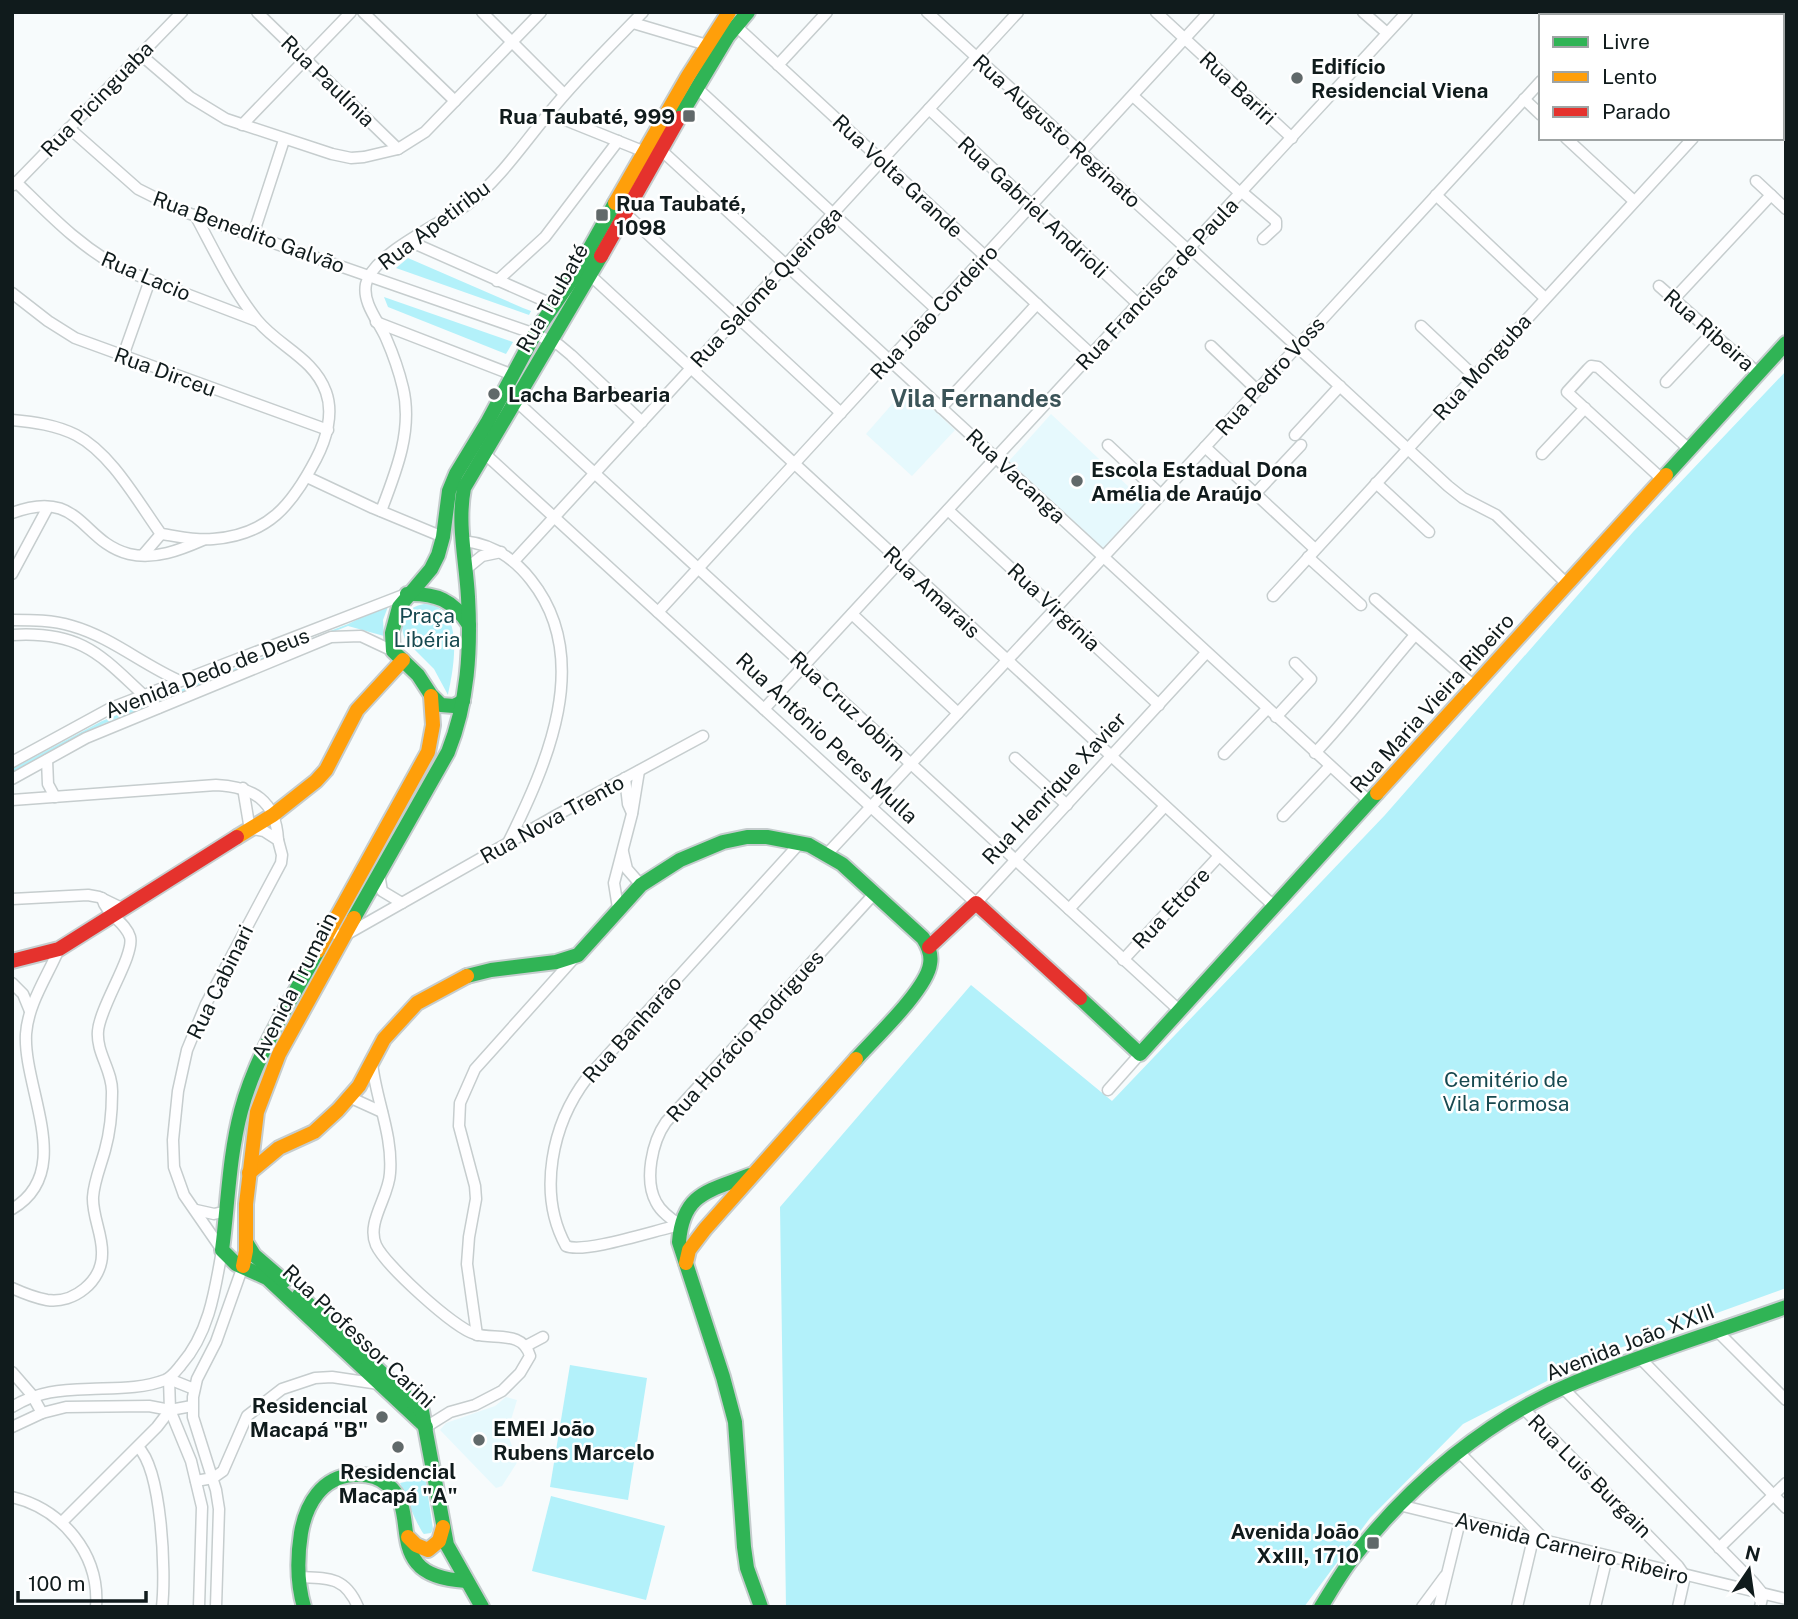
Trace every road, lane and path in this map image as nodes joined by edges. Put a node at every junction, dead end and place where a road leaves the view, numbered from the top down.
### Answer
1 (182, 12) edge
2 (257, 12) edge
3 (351, 12) edge
4 (363, 12) edge
5 (482, 12) edge
6 (541, 12) edge
7 (643, 12) edge
8 (729, 12) edge
9 (748, 12) edge
10 (827, 12) edge
11 (927, 12) edge
12 (1018, 12) edge
13 (1156, 12) edge
14 (1209, 12) edge
15 (1363, 12) edge
16 (1407, 12) edge
17 (633, 23) junction
18 (736, 26) junction
19 (1387, 33) junction
20 (1185, 39) junction
21 (512, 41) junction
22 (707, 45) junction
23 (141, 55) junction
24 (976, 57) junction
25 (305, 59) junction
26 (778, 65) junction
27 (1539, 83) edge
28 (697, 88) junction
29 (564, 94) junction
30 (1133, 96) junction
31 (1524, 99) junction
32 (455, 101) junction
33 (929, 109) junction
34 (548, 113) junction
35 (1539, 113) edge
36 (242, 125) junction
37 (69, 128) junction
38 (1292, 138) junction
39 (284, 140) junction
40 (1568, 140) edge
41 (1691, 140) edge
42 (618, 142) junction
43 (398, 149) junction
44 (661, 150) junction
45 (645, 152) junction
46 (1081, 152) junction
47 (881, 161) junction
48 (1756, 181) dead end
49 (14, 184) edge
50 (1241, 192) junction
51 (1436, 195) junction
52 (1771, 195) junction
53 (1634, 201) junction
54 (1031, 206) junction
55 (1786, 209) edge
56 (625, 213) junction
57 (834, 213) junction
58 (195, 215) junction
59 (253, 235) junction
60 (1263, 239) dead end
61 (409, 241) junction
62 (1189, 249) junction
63 (985, 256) junction
64 (786, 265) junction
65 (369, 275) junction
66 (590, 275) junction
67 (150, 280) junction
68 (497, 281) junction
69 (1659, 286) dead end
70 (12, 293) edge
71 (1545, 298) junction
72 (1674, 299) junction
73 (1037, 304) junction
74 (1138, 304) junction
75 (554, 305) junction
76 (936, 309) junction
77 (738, 317) junction
78 (258, 321) junction
79 (376, 322) junction
80 (1421, 326) dead end
81 (1712, 333) junction
82 (535, 334) junction
83 (552, 342) junction
84 (1786, 344) edge
85 (1211, 346) dead end
86 (1296, 347) junction
87 (1091, 354) junction
88 (122, 356) junction
89 (889, 360) junction
90 (690, 369) junction
91 (1759, 374) junction
92 (513, 375) junction
93 (1474, 376) junction
94 (1666, 382) dead end
95 (1340, 386) junction
96 (1257, 390) junction
97 (516, 401) junction
98 (941, 408) junction
99 (1585, 408) junction
100 (841, 413) junction
101 (12, 420) edge
102 (642, 422) junction
103 (328, 430) junction
104 (1108, 445) dead end
105 (1205, 447) junction
106 (1407, 449) junction
107 (1690, 450) junction
108 (484, 453) junction
109 (1542, 454) dead end
110 (996, 458) junction
111 (793, 464) junction
112 (595, 473) junction
113 (307, 477) junction
114 (1663, 480) junction
115 (1376, 483) junction
116 (1255, 494) junction
117 (1161, 495) junction
118 (48, 507) junction
119 (948, 510) junction
120 (381, 511) junction
121 (12, 513) edge
122 (554, 517) junction
123 (1429, 532) dead end
124 (162, 536) junction
125 (443, 537) junction
126 (204, 539) junction
127 (463, 541) junction
128 (177, 551) junction
129 (439, 552) junction
130 (501, 552) junction
131 (1312, 553) junction
132 (142, 555) junction
133 (160, 555) junction
134 (1103, 557) junction
135 (514, 561) junction
136 (900, 562) junction
137 (466, 569) junction
138 (697, 569) junction
139 (12, 574) edge
140 (1567, 584) junction
141 (407, 594) junction
142 (1273, 596) dead end
143 (1375, 599) dead end
144 (1361, 605) dead end
145 (1055, 608) junction
146 (658, 612) junction
147 (852, 614) junction
148 (12, 620) edge
149 (469, 625) junction
150 (12, 635) edge
151 (1415, 635) junction
152 (1206, 653) junction
153 (398, 656) junction
154 (139, 660) junction
155 (1006, 660) junction
156 (1295, 663) dead end
157 (804, 666) junction
158 (129, 681) junction
159 (180, 681) junction
160 (1475, 687) junction
161 (143, 695) junction
162 (431, 696) junction
163 (463, 701) junction
164 (1158, 705) junction
165 (158, 708) junction
166 (764, 709) junction
167 (1267, 709) junction
168 (958, 713) junction
169 (1276, 717) junction
170 (704, 737) dead end
171 (1315, 753) junction
172 (1224, 754) dead end
173 (1111, 757) junction
174 (1016, 758) dead end
175 (47, 760) junction
176 (12, 762) edge
177 (911, 765) junction
178 (1330, 766) junction
179 (639, 771) junction
180 (625, 778) junction
181 (12, 779) edge
182 (243, 788) junction
183 (606, 789) junction
184 (55, 797) junction
185 (12, 800) edge
186 (1370, 802) junction
187 (1067, 805) junction
188 (1165, 806) junction
189 (871, 808) junction
190 (630, 809) junction
191 (273, 815) junction
192 (1283, 816) dead end
193 (252, 829) junction
194 (278, 840) junction
195 (508, 843) junction
196 (800, 843) junction
197 (622, 852) junction
198 (827, 854) junction
199 (1219, 856) junction
200 (1016, 861) junction
201 (380, 870) junction
202 (641, 885) junction
203 (874, 894) junction
204 (12, 899) edge
205 (402, 903) junction
206 (976, 903) junction
207 (1275, 907) junction
208 (618, 908) junction
209 (1069, 909) junction
210 (118, 913) junction
211 (336, 934) junction
212 (929, 947) junction
213 (59, 949) junction
214 (578, 955) junction
215 (1123, 960) junction
216 (12, 961) edge
217 (12, 983) edge
218 (30, 1011) junction
219 (1180, 1011) junction
220 (1140, 1054) junction
221 (372, 1062) junction
222 (1108, 1090) dead end
223 (349, 1097) junction
224 (382, 1112) junction
225 (279, 1148) junction
226 (251, 1150) junction
227 (233, 1154) junction
228 (249, 1173) junction
229 (755, 1173) junction
230 (710, 1189) junction
231 (12, 1209) edge
232 (195, 1210) junction
233 (227, 1211) junction
234 (716, 1215) junction
235 (680, 1226) junction
236 (705, 1229) junction
237 (246, 1242) junction
238 (222, 1250) junction
239 (686, 1263) junction
240 (243, 1266) junction
241 (12, 1288) edge
242 (1786, 1307) edge
243 (1717, 1331) junction
244 (477, 1335) junction
245 (543, 1337) dead end
246 (526, 1346) junction
247 (1641, 1359) junction
248 (12, 1372) edge
249 (169, 1378) junction
250 (383, 1380) junction
251 (1563, 1388) junction
252 (194, 1389) junction
253 (32, 1395) junction
254 (1786, 1400) edge
255 (12, 1406) edge
256 (192, 1406) junction
257 (1523, 1408) junction
258 (170, 1410) junction
259 (422, 1411) junction
260 (450, 1412) junction
261 (42, 1413) junction
262 (12, 1427) edge
263 (426, 1427) junction
264 (138, 1447) junction
265 (1459, 1452) junction
266 (213, 1478) junction
267 (196, 1481) junction
268 (1786, 1483) edge
269 (1773, 1495) junction
270 (12, 1497) edge
271 (1399, 1505) junction
272 (1786, 1508) edge
273 (1460, 1521) junction
274 (62, 1522) junction
275 (444, 1526) junction
276 (408, 1537) junction
277 (1533, 1539) junction
278 (1546, 1542) junction
279 (1719, 1548) junction
280 (1607, 1557) junction
281 (1448, 1572) junction
282 (1685, 1576) junction
283 (299, 1577) junction
284 (466, 1581) junction
285 (1763, 1594) junction
286 (1786, 1599) edge
287 (96, 1607) edge
288 (162, 1607) edge
289 (200, 1607) edge
290 (216, 1607) edge
291 (304, 1607) edge
292 (358, 1607) edge
293 (482, 1607) edge
294 (761, 1607) edge
295 (1321, 1607) edge
296 (1422, 1607) edge
297 (1440, 1607) edge
298 (1517, 1607) edge
299 (1595, 1607) edge
300 (1678, 1607) edge
301 (1760, 1607) edge

1 - 23 street, Rua Picinguaba
2 - 25 street, Rua Paulínia
3 - 25 street
4 - 32 street
5 - 21 street
6 - 21 street
7 - 17 street, Rua Apetiribu
8 - 22 main road, Rua Taubaté
9 - 18 main road, Rua Taubaté
10 - 26 street
11 - 24 street, Rua Augusto Reginato
12 - 24 street, Rua Salomé Queiroga
13 - 20 street, Rua Bariri
14 - 20 street, Rua João Cordeiro
15 - 19 street
16 - 19 street, Rua Francisca de Paula
17 - 22 street
17 - 29 street, Rua Apetiribu
18 - 26 street, Rua Volta Grande
18 - 28 main road, Rua Taubaté
19 - 38 street, Rua Francisca de Paula
20 - 30 street, Rua João Cordeiro
20 - 38 street, Rua Bariri
21 - 29 street
21 - 32 street
22 - 45 main road, Rua Taubaté
23 - 36 street
23 - 37 street, Rua Picinguaba
24 - 33 street, Rua Salomé Queiroga
24 - 46 street, Rua Augusto Reginato
25 - 36 street
25 - 43 street, Rua Paulínia
26 - 47 street, Rua Volta Grande
27 - 31 street, Rua Pedro Voss
28 - 44 main road, Rua Taubaté
28 - 57 street
29 - 34 street, Rua Apetiribu
30 - 46 street, Rua João Cordeiro
30 - 50 street
31 - 35 street
31 - 51 street, Rua Pedro Voss
32 - 43 street
33 - 47 street, Rua Salomé Queiroga
33 - 54 street, Rua Gabriel Andrioli
34 - 42 street
34 - 61 street, Rua Apetiribu
36 - 39 street
37 - 49 street, Rua Picinguaba
37 - 58 street, Rua Benedito Galvão
38 - 50 street, Rua Francisca de Paula
39 - 43 street
39 - 59 street
40 - 53 street
41 - 53 street, Rua Monguba
42 - 45 street
42 - 68 street
44 - 56 main road, Rua Taubaté
44 - 64 street, Rua Vacanga
45 - 75 main road, Rua Taubaté
46 - 54 street, Rua João Cordeiro
46 - 62 street, Rua Augusto Reginato
47 - 57 street, Rua Salomé Queiroga
47 - 63 street, Rua Volta Grande
48 - 52 street
49 - 67 street, Rua Lacio
50 - 60 street
50 - 62 street, Rua Francisca de Paula
51 - 71 street
51 - 86 street, Rua Pedro Voss
52 - 55 street
52 - 72 street
53 - 71 street, Rua Monguba
54 - 63 street, Rua João Cordeiro
54 - 74 street, Rua Gabriel Andrioli
56 - 66 main road, Rua Taubaté
56 - 77 street
57 - 64 street, Rua Salomé Queiroga
57 - 76 street
58 - 59 street, Rua Benedito Galvão
58 - 78 street
59 - 65 street, Rua Benedito Galvão
61 - 65 street, Rua Apetiribu
61 - 68 street
62 - 74 street, Rua Francisca de Paula
62 - 86 street, Rua Augusto Reginato
63 - 73 street, Rua Volta Grande
63 - 76 street, Rua João Cordeiro
64 - 77 street, Rua Salomé Queiroga
64 - 89 street, Rua Vacanga
65 - 79 street, Rua Apetiribu
65 - 82 street, Rua Benedito Galvão
66 - 83 main road, Rua Taubaté
66 - 90 street, Rua Amarais
67 - 78 street, Rua Lacio
67 - 88 street
68 - 75 street
69 - 72 street, Rua Ribeira
70 - 88 street, Rua Dirceu
71 - 93 street, Rua Monguba
72 - 81 street, Rua Ribeira
73 - 87 street, Rua Volta Grande
73 - 98 street
74 - 87 street, Rua Francisca de Paula
75 - 82 main road, Rua Taubaté
76 - 89 street, Rua João Cordeiro
77 - 90 street, Rua Salomé Queiroga
77 - 100 street
78 - 103 street
79 - 92 street
79 - 120 street, Rua Apetiribu
80 - 93 street
81 - 91 street, Rua Ribeira
81 - 94 street
82 - 83 street, Rua Benedito Galvão
82 - 92 main road, Rua Taubaté
83 - 97 main road, Rua Taubaté
83 - 102 street, Rua Benedito Galvão
84 - 91 main road, Rua Maria Vieira Ribeiro
85 - 96 street
86 - 95 street, Rua Augusto Reginato
86 - 96 street, Rua Pedro Voss
87 - 110 street, Rua Francisca de Paula
88 - 103 street, Rua Dirceu
89 - 98 street, Rua Vacanga
89 - 100 street, Rua João Cordeiro
90 - 102 street, Rua Salomé Queiroga
90 - 111 street, Rua Amarais
91 - 107 main road, Rua Maria Vieira Ribeiro
92 - 125 main road, Rua Taubaté
93 - 106 street, Rua Monguba
95 - 106 street, Rua Augusto Reginato
95 - 116 street
96 - 105 street, Rua Pedro Voss
97 - 108 main road, Rua Taubaté
97 - 112 street, Rua Cruz Jobim
98 - 110 street, Rua Vacanga
99 - 107 street
99 - 109 street
99 - 114 street
100 - 111 street, Rua João Cordeiro
101 - 124 street
102 - 112 street, Rua Salomé Queiroga
103 - 113 street
104 - 117 street
105 - 116 street
105 - 117 street, Rua Pedro Voss
106 - 115 street, Rua Monguba
106 - 140 street, Rua Augusto Reginato
107 - 114 main road, Rua Maria Vieira Ribeiro
108 - 122 street, Rua Antônio Peres Mulla
108 - 127 main road, Rua Taubaté
110 - 119 street, Rua Francisca de Paula
110 - 134 street, Rua Vacanga
111 - 136 street, Rua Amarais
111 - 138 street, Rua João Cordeiro
112 - 122 street, Rua Salomé Queiroga
112 - 138 street, Rua Cruz Jobim
113 - 120 street
113 - 126 street
114 - 140 main road, Rua Maria Vieira Ribeiro
115 - 123 street
115 - 131 street, Rua Monguba
116 - 131 street
117 - 134 street, Rua Pedro Voss
118 - 121 street
118 - 132 street
118 - 139 street
119 - 136 street, Rua Francisca de Paula
119 - 145 street, Rua Virgínia
120 - 125 street
122 - 135 street, Rua Salomé Queiroga
122 - 146 street, Rua Antônio Peres Mulla
124 - 126 street
124 - 128 street
124 - 132 street
124 - 133 street
125 - 129 main road, Rua Taubaté
126 - 128 street
127 - 129 main road
127 - 130 street
127 - 137 main road, Rua Taubaté
128 - 133 street
129 - 141 main road, Rua Taubaté
130 - 135 street
130 - 137 street
131 - 142 street, Rua Monguba
131 - 144 street
132 - 133 street
134 - 145 street, Rua Pedro Voss
134 - 152 street, Rua Vacanga
135 - 195 street
136 - 147 street, Rua Francisca de Paula
136 - 155 street, Rua Amarais
137 - 149 main road, Rua Taubaté
138 - 146 street, Rua João Cordeiro
138 - 157 street, Rua Cruz Jobim
140 - 160 main road, Rua Maria Vieira Ribeiro
141 - 149 main road
141 - 153 main road
141 - 159 street, Avenida Dedo de Deus
143 - 151 street
145 - 155 street, Rua Pedro Voss
145 - 164 street, Rua Virgínia
146 - 166 street, Rua Antônio Peres Mulla
147 - 157 street, Rua Francisca de Paula
147 - 168 street
148 - 154 street
149 - 163 main road
150 - 158 street
151 - 160 street
151 - 171 street
152 - 164 street, Rua Henrique Xavier
152 - 167 street, Rua Vacanga
153 - 162 main road
153 - 165 street, Avenida Dedo de Deus
153 - 191 main road
154 - 158 street
154 - 159 street
155 - 168 street, Rua Pedro Voss
155 - 173 street, Rua Amarais
156 - 169 street
157 - 166 street, Rua Francisca de Paula
157 - 177 street, Rua Cruz Jobim
158 - 161 street
159 - 161 street, Avenida Dedo de Deus
160 - 186 main road, Rua Maria Vieira Ribeiro
161 - 165 street
161 - 176 street, Avenida Dedo de Deus
162 - 163 main road
162 - 211 main road, Avenida Trumain
163 - 201 main road, Avenida Trumain
164 - 173 street, Rua Henrique Xavier
165 - 175 street, Avenida Dedo de Deus
166 - 189 street, Rua Antônio Peres Mulla
167 - 169 street, Rua Vacanga
167 - 172 street
168 - 177 street, Rua Pedro Voss
169 - 171 street, Rua Vacanga
170 - 179 street, Rua Nova Trento
171 - 178 street, Rua Vacanga
173 - 187 street, Rua Henrique Xavier
173 - 188 street, Rua Amarais
174 - 187 street
175 - 181 street, Avenida Dedo de Deus
175 - 184 street
177 - 189 street, Rua Pedro Voss
177 - 200 street, Rua Cruz Jobim
178 - 186 street, Rua Vacanga
178 - 192 street
179 - 180 street, Rua Nova Trento
179 - 190 street
180 - 183 street, Rua Nova Trento
180 - 190 street
182 - 184 street
182 - 191 street
182 - 193 street
183 - 190 street
183 - 195 street, Rua Nova Trento
184 - 185 street
186 - 207 main road, Rua Maria Vieira Ribeiro
187 - 200 street, Rua Henrique Xavier
188 - 199 street, Rua Amarais
188 - 209 street
189 - 198 street, Rua Pedro Voss
189 - 206 street, Rua Antônio Peres Mulla
190 - 197 street
191 - 193 main road
191 - 194 street, Rua Cabinari
193 - 194 street
193 - 210 main road
194 - 232 street, Rua Cabinari
195 - 205 street, Rua Nova Trento
196 - 198 main road
196 - 202 main road
196 - 235 street, Rua Banharão
197 - 202 street
197 - 208 street
198 - 203 main road
199 - 207 street, Rua Amarais
199 - 215 street, Rua Ettore
200 - 206 street, Rua Henrique Xavier
200 - 209 street, Rua Cruz Jobim
201 - 205 street
201 - 211 main road, Avenida Trumain
202 - 208 main road
203 - 212 main road
203 - 235 street, Rua Horácio Rodrigues
204 - 210 street
205 - 211 street, Rua Nova Trento
206 - 212 main road, Rua Henrique Xavier
206 - 220 main road, Rua Antônio Peres Mulla
207 - 219 main road, Rua Maria Vieira Ribeiro
208 - 214 main road
209 - 215 street, Rua Cruz Jobim
210 - 213 main road
210 - 241 street
211 - 226 main road, Avenida Trumain
211 - 227 main road, Avenida Trumain
212 - 229 main road
213 - 216 main road
213 - 218 street
214 - 221 main road
214 - 244 street
215 - 219 street, Rua Cruz Jobim
217 - 218 street
218 - 231 street
219 - 220 main road, Rua Maria Vieira Ribeiro
220 - 222 street, Rua Maria Vieira Ribeiro
221 - 223 main road
221 - 224 street
223 - 224 street
223 - 225 main road
224 - 244 street
225 - 226 main road
225 - 228 main road
226 - 227 main road
226 - 228 main road, Avenida Trumain
227 - 233 main road, Avenida Trumain
228 - 237 main road, Avenida Trumain
229 - 230 main road
229 - 234 main road
230 - 234 main road
230 - 235 main road
232 - 233 street
232 - 238 street, Rua Cabinari
233 - 238 main road, Avenida Trumain
234 - 236 main road
235 - 236 main road
235 - 239 main road
236 - 239 main road
237 - 240 main road, Avenida Trumain
237 - 250 main road, Rua Professor Carini
238 - 240 main road, Rua Professor Carini
238 - 249 street, Avenida Trumain
239 - 294 main road
240 - 250 main road, Rua Professor Carini
240 - 252 street, Avenida Trumain
242 - 243 main road, Avenida João XXIII
243 - 247 main road, Avenida João XXIII
243 - 254 street
244 - 246 street
245 - 246 street
246 - 260 street
247 - 251 main road, Avenida João XXIII
247 - 269 street
248 - 253 street
249 - 252 street
249 - 253 street
249 - 258 street
250 - 259 main road, Rua Professor Carini
250 - 263 main road, Rua Professor Carini
250 - 266 street
251 - 257 main road, Avenida João XXIII
251 - 279 street
252 - 256 street, Avenida Trumain
253 - 255 street
253 - 261 street
256 - 258 street
256 - 266 street
257 - 265 main road, Avenida João XXIII
257 - 282 street, Rua Luis Burgain
258 - 261 street
258 - 264 street
258 - 267 street
259 - 260 street
259 - 263 main road, Rua Professor Carini
260 - 263 street
261 - 262 street
263 - 275 main road
264 - 274 street
264 - 288 street
265 - 271 main road, Avenida João XXIII
265 - 278 street
266 - 267 street
266 - 290 street
267 - 289 street
268 - 269 street
269 - 272 street
269 - 279 street
270 - 274 street
271 - 273 street, Avenida Carneiro Ribeiro
271 - 295 main road, Avenida João XXIII
273 - 277 street, Avenida Carneiro Ribeiro
273 - 281 street
274 - 287 street
275 - 276 main road
275 - 284 main road
276 - 283 main road
276 - 284 main road
277 - 278 street, Avenida Carneiro Ribeiro
277 - 298 street
278 - 280 street, Avenida Carneiro Ribeiro
279 - 285 street
280 - 282 street, Avenida Carneiro Ribeiro
280 - 299 street
281 - 296 street
281 - 297 street
282 - 285 street, Avenida Carneiro Ribeiro
282 - 300 street
283 - 291 main road
283 - 292 street
284 - 293 main road
285 - 286 street, Avenida Carneiro Ribeiro
285 - 301 street

